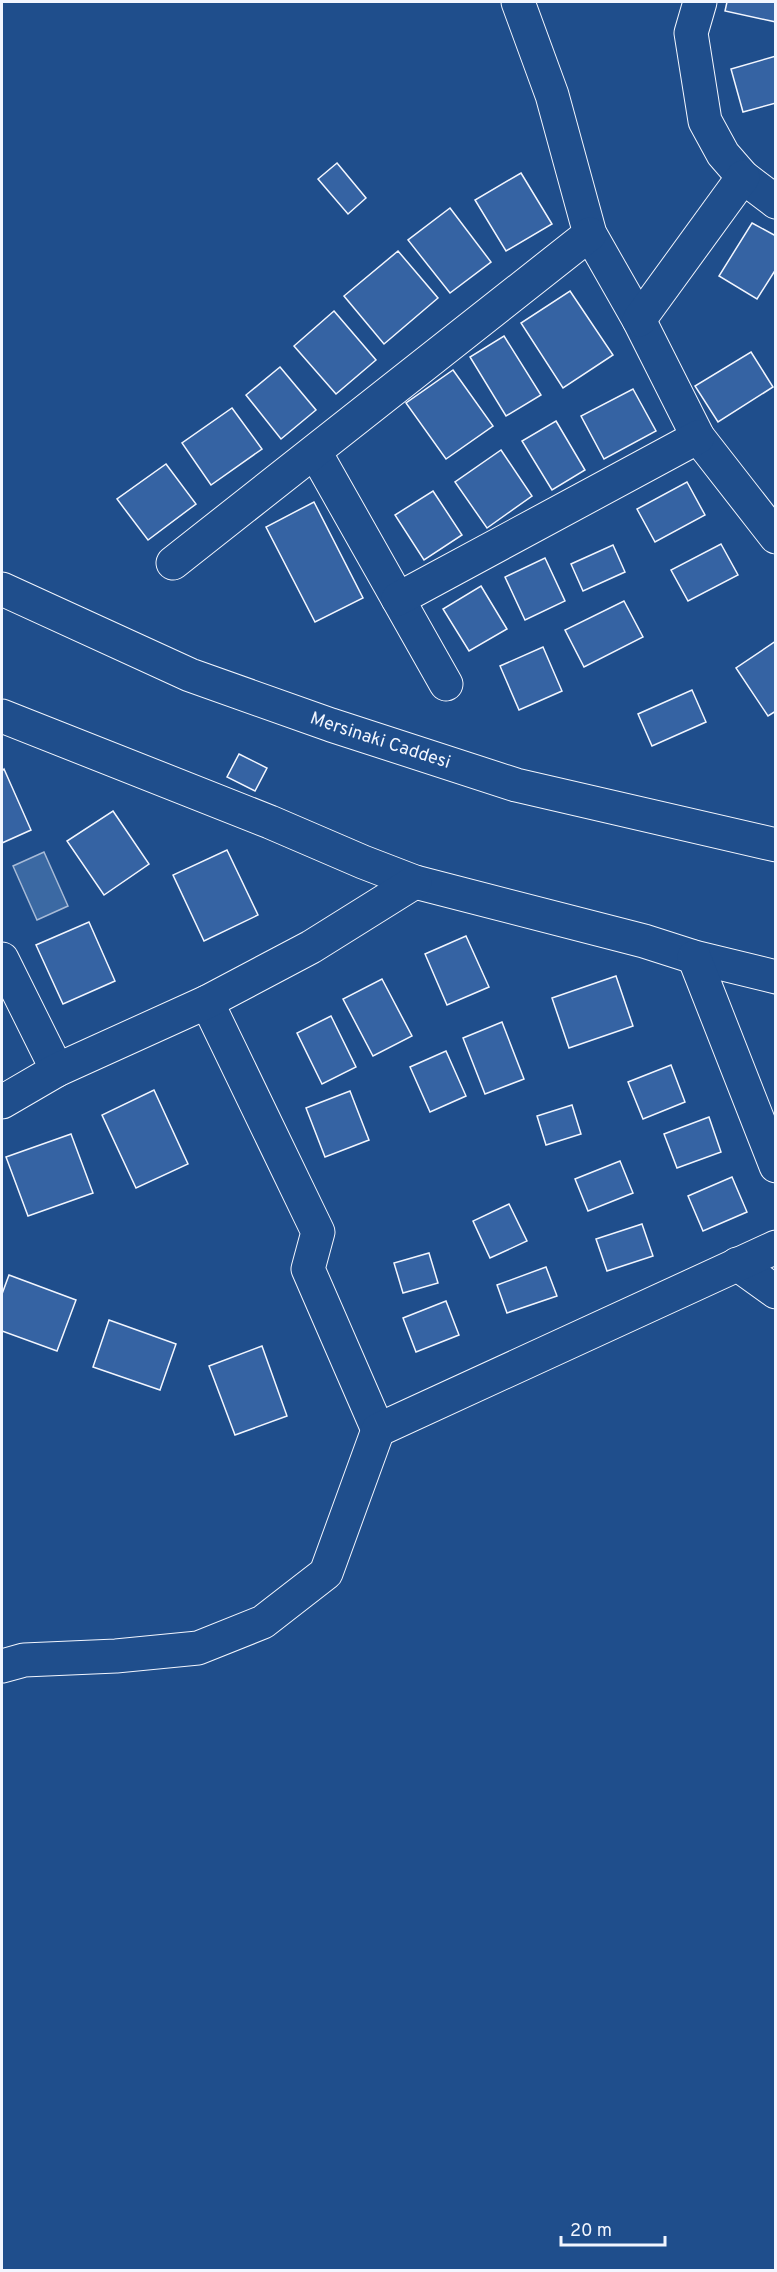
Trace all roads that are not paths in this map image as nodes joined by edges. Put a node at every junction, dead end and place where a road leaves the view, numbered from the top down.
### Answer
1 (518, 2) edge
2 (700, 2) edge
3 (743, 177) junction
4 (776, 202) edge
5 (590, 234) junction
6 (639, 320) junction
7 (698, 437) junction
8 (315, 452) junction
9 (776, 537) edge
10 (173, 563) dead end
11 (2, 589) edge
12 (398, 599) junction
13 (446, 684) dead end
14 (2, 716) edge
15 (776, 845) edge
16 (415, 882) junction
17 (694, 957) junction
18 (2, 960) edge
19 (776, 977) edge
20 (207, 1002) junction
21 (57, 1070) junction
22 (2, 1102) edge
23 (776, 1166) edge
24 (776, 1247) edge
25 (737, 1264) junction
26 (776, 1292) edge
27 (378, 1430) junction
28 (2, 1666) edge

1 - 5 street
2 - 3 street
3 - 4 street
3 - 6 street
5 - 6 street
5 - 8 street
6 - 7 street
7 - 9 street
7 - 12 street
8 - 10 street
8 - 12 street
11 - 15 street, Mersinaki Caddesi
12 - 13 street
14 - 16 street
16 - 17 street
16 - 20 street
17 - 19 street
17 - 23 street
18 - 21 street
20 - 21 street
20 - 27 street
21 - 22 street
24 - 25 street
25 - 26 street
25 - 27 street
27 - 28 street

